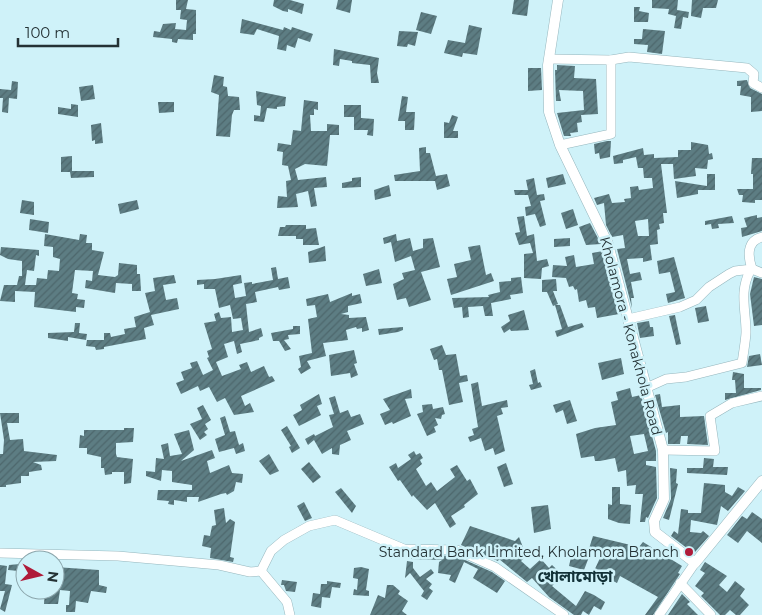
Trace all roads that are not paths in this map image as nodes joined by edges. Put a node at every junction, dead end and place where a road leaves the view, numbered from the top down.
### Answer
1 (558, 0) edge
2 (549, 59) junction
3 (611, 60) junction
4 (762, 88) edge
5 (560, 145) junction
6 (762, 236) edge
7 (751, 270) junction
8 (762, 273) edge
9 (628, 319) junction
10 (646, 388) junction
11 (762, 396) edge
12 (663, 450) junction
13 (762, 481) edge
14 (0, 553) edge
15 (695, 563) junction
16 (261, 571) junction
17 (680, 583) junction
18 (290, 615) edge
19 (564, 615) edge
20 (659, 615) edge
21 (712, 615) edge

1 - 2 main road, Kholamora - Konakhola Road
2 - 3 street
2 - 5 main road, Kholamora - Konakhola Road
3 - 4 street
3 - 5 street
5 - 9 main road, Kholamora - Konakhola Road
6 - 7 street
7 - 8 street
7 - 9 street
7 - 10 street
9 - 10 main road, Kholamora - Konakhola Road
10 - 12 main road, Kholamora - Konakhola Road
11 - 12 street
12 - 15 main road, Kholamora - Konakhola Road
13 - 15 main road
14 - 16 street
15 - 17 street
16 - 18 street
16 - 19 street
17 - 20 street
17 - 21 street

